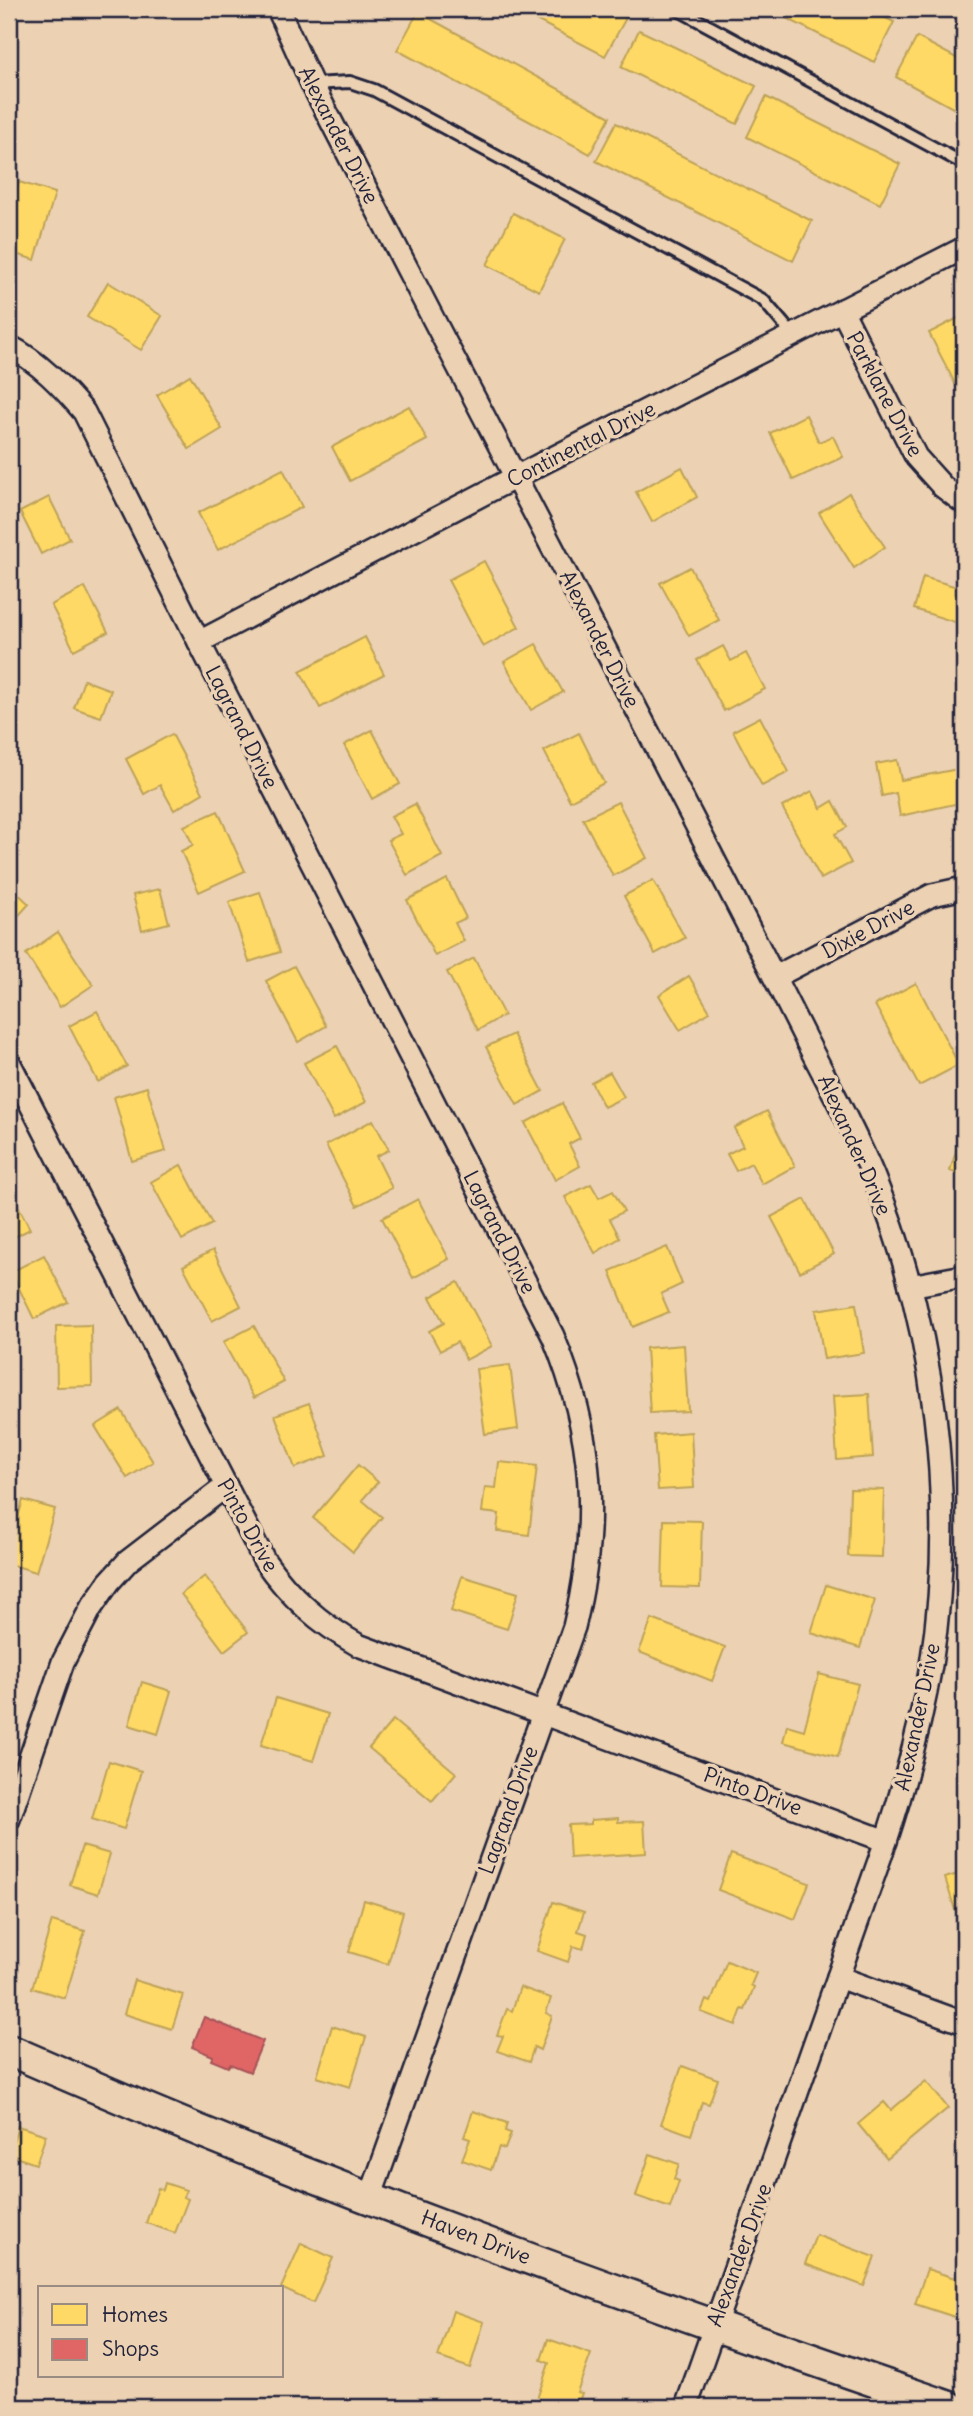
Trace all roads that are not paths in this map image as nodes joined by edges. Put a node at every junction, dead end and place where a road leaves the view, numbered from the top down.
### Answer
1 (278, 9) edge
2 (677, 9) edge
3 (312, 84) junction
4 (964, 164) edge
5 (964, 248) edge
6 (842, 310) junction
7 (793, 335) junction
8 (9, 346) edge
9 (516, 477) junction
10 (964, 503) edge
11 (199, 642) junction
12 (964, 888) edge
13 (775, 977) junction
14 (9, 1062) edge
15 (964, 1276) edge
16 (910, 1286) junction
17 (226, 1486) junction
18 (542, 1714) junction
19 (9, 1819) edge
20 (886, 1841) junction
21 (838, 1977) junction
22 (964, 2023) edge
23 (9, 2050) edge
24 (370, 2198) junction
25 (714, 2327) junction
26 (686, 2407) edge
27 (950, 2407) edge

1 - 3 street, Alexander Drive
2 - 4 lane
3 - 7 lane
3 - 9 street, Alexander Drive
5 - 6 street, Continental Drive
6 - 7 street, Continental Drive
6 - 10 street, Parklane Drive
7 - 9 street, Continental Drive
8 - 11 street, Lagrand Drive
9 - 11 street, Continental Drive
9 - 13 street, Alexander Drive
11 - 18 street, Lagrand Drive
12 - 13 street, Dixie Drive
13 - 16 street, Alexander Drive
14 - 17 street, Pinto Drive
15 - 16 street
16 - 20 street, Alexander Drive
17 - 18 street, Pinto Drive
17 - 19 street
18 - 20 street, Pinto Drive
18 - 24 street, Lagrand Drive
20 - 21 street, Alexander Drive
21 - 22 street
21 - 25 street, Alexander Drive
23 - 24 street, Haven Drive
24 - 25 street, Haven Drive
25 - 26 street, Alexander Drive
25 - 27 street, Haven Drive

